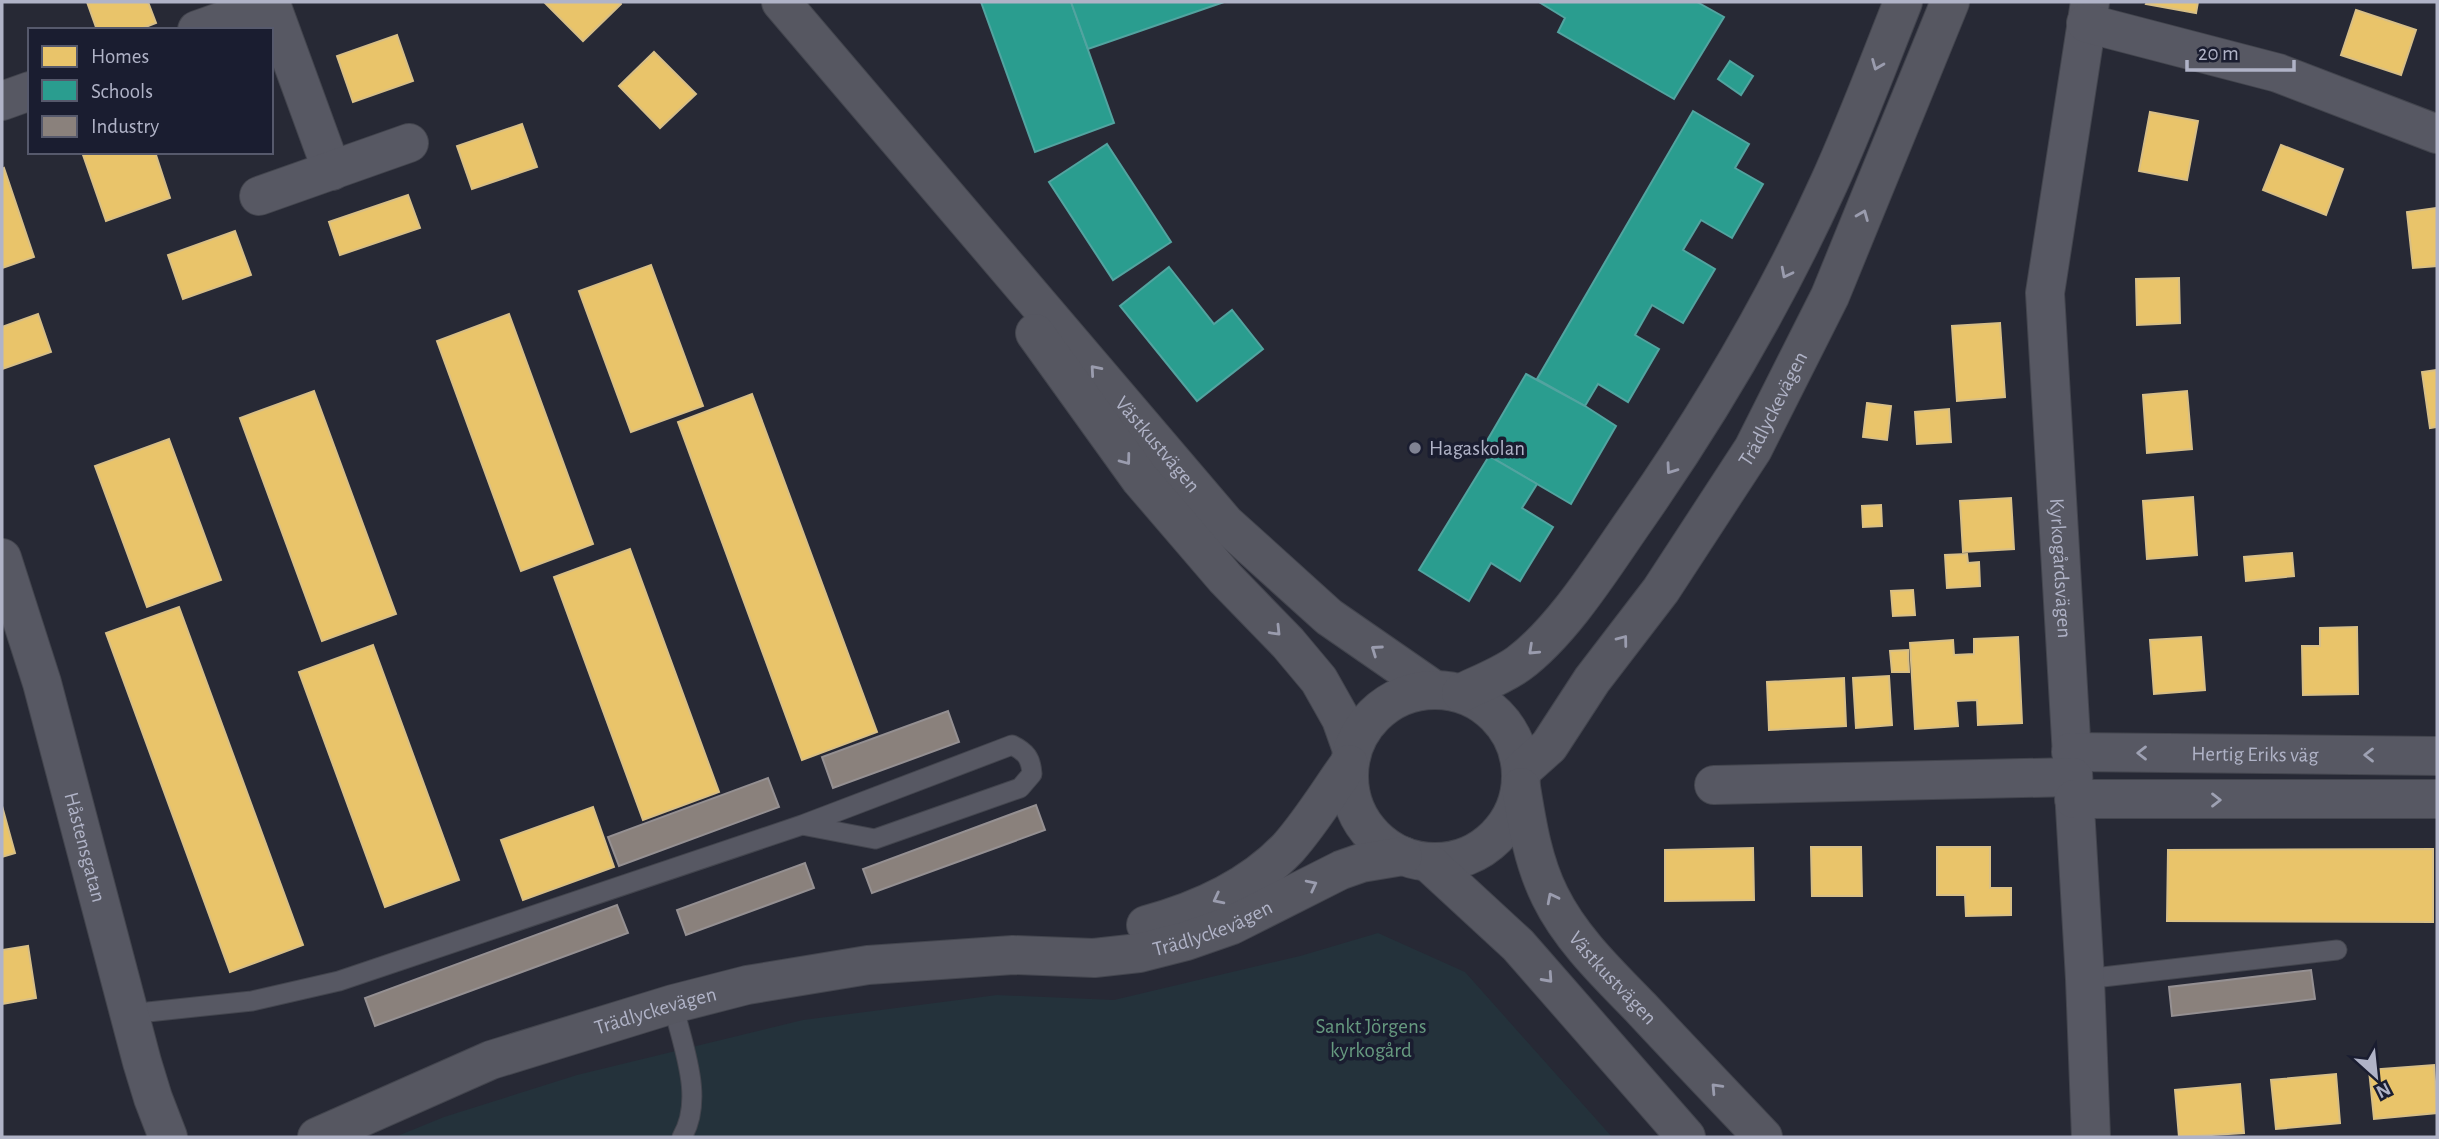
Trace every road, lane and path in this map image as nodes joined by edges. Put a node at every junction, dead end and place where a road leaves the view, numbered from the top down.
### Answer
1 (781, 2) edge
2 (1903, 2) edge
3 (1950, 2) edge
4 (2088, 13) edge
5 (202, 19) edge
6 (28, 92) edge
7 (2, 101) edge
8 (2437, 134) edge
9 (409, 143) dead end
10 (918, 164) junction
11 (332, 171) junction
12 (259, 196) dead end
13 (2, 558) edge
14 (1447, 691) junction
15 (2437, 756) edge
16 (1350, 757) junction
17 (2073, 776) junction
18 (1521, 779) junction
19 (1714, 785) dead end
20 (2437, 799) edge
21 (802, 825) junction
22 (1416, 859) junction
23 (2337, 950) dead end
24 (1013, 955) junction
25 (2085, 979) junction
26 (673, 1004) junction
27 (129, 1014) junction
28 (168, 1137) edge
29 (317, 1137) edge
30 (682, 1137) edge
31 (1686, 1137) edge
32 (1763, 1137) edge
33 (2091, 1137) edge

1 - 10 street, Västkustvägen
2 -> 14 street
18 -> 3 street, Trädlyckevägen
4 - 8 street
4 - 17 street, Kyrkogårdsvägen
5 - 11 street
6 - 7 street
9 - 11 street
14 -> 10 street, Västkustvägen
10 -> 16 street, Västkustvägen
11 - 12 street
13 - 27 street, Håstensgatan
14 - 16 street
14 - 18 street
15 -> 17 street, Hertig Eriks väg
16 - 22 street
16 -> 24 street, Trädlyckevägen
17 - 19 street, Hertig Eriks väg
17 -> 20 street, Hertig Eriks väg
17 - 25 street, Kyrkogårdsvägen
18 - 22 street
32 -> 18 street, Västkustvägen
21 - 21 lane
21 - 27 lane
24 -> 22 street, Trädlyckevägen
22 -> 31 street
23 - 25 lane
24 - 26 street, Trädlyckevägen
25 - 33 street, Kyrkogårdsvägen
26 - 29 street, Trädlyckevägen
26 - 30 lane
27 - 28 street, Håstensgatan

